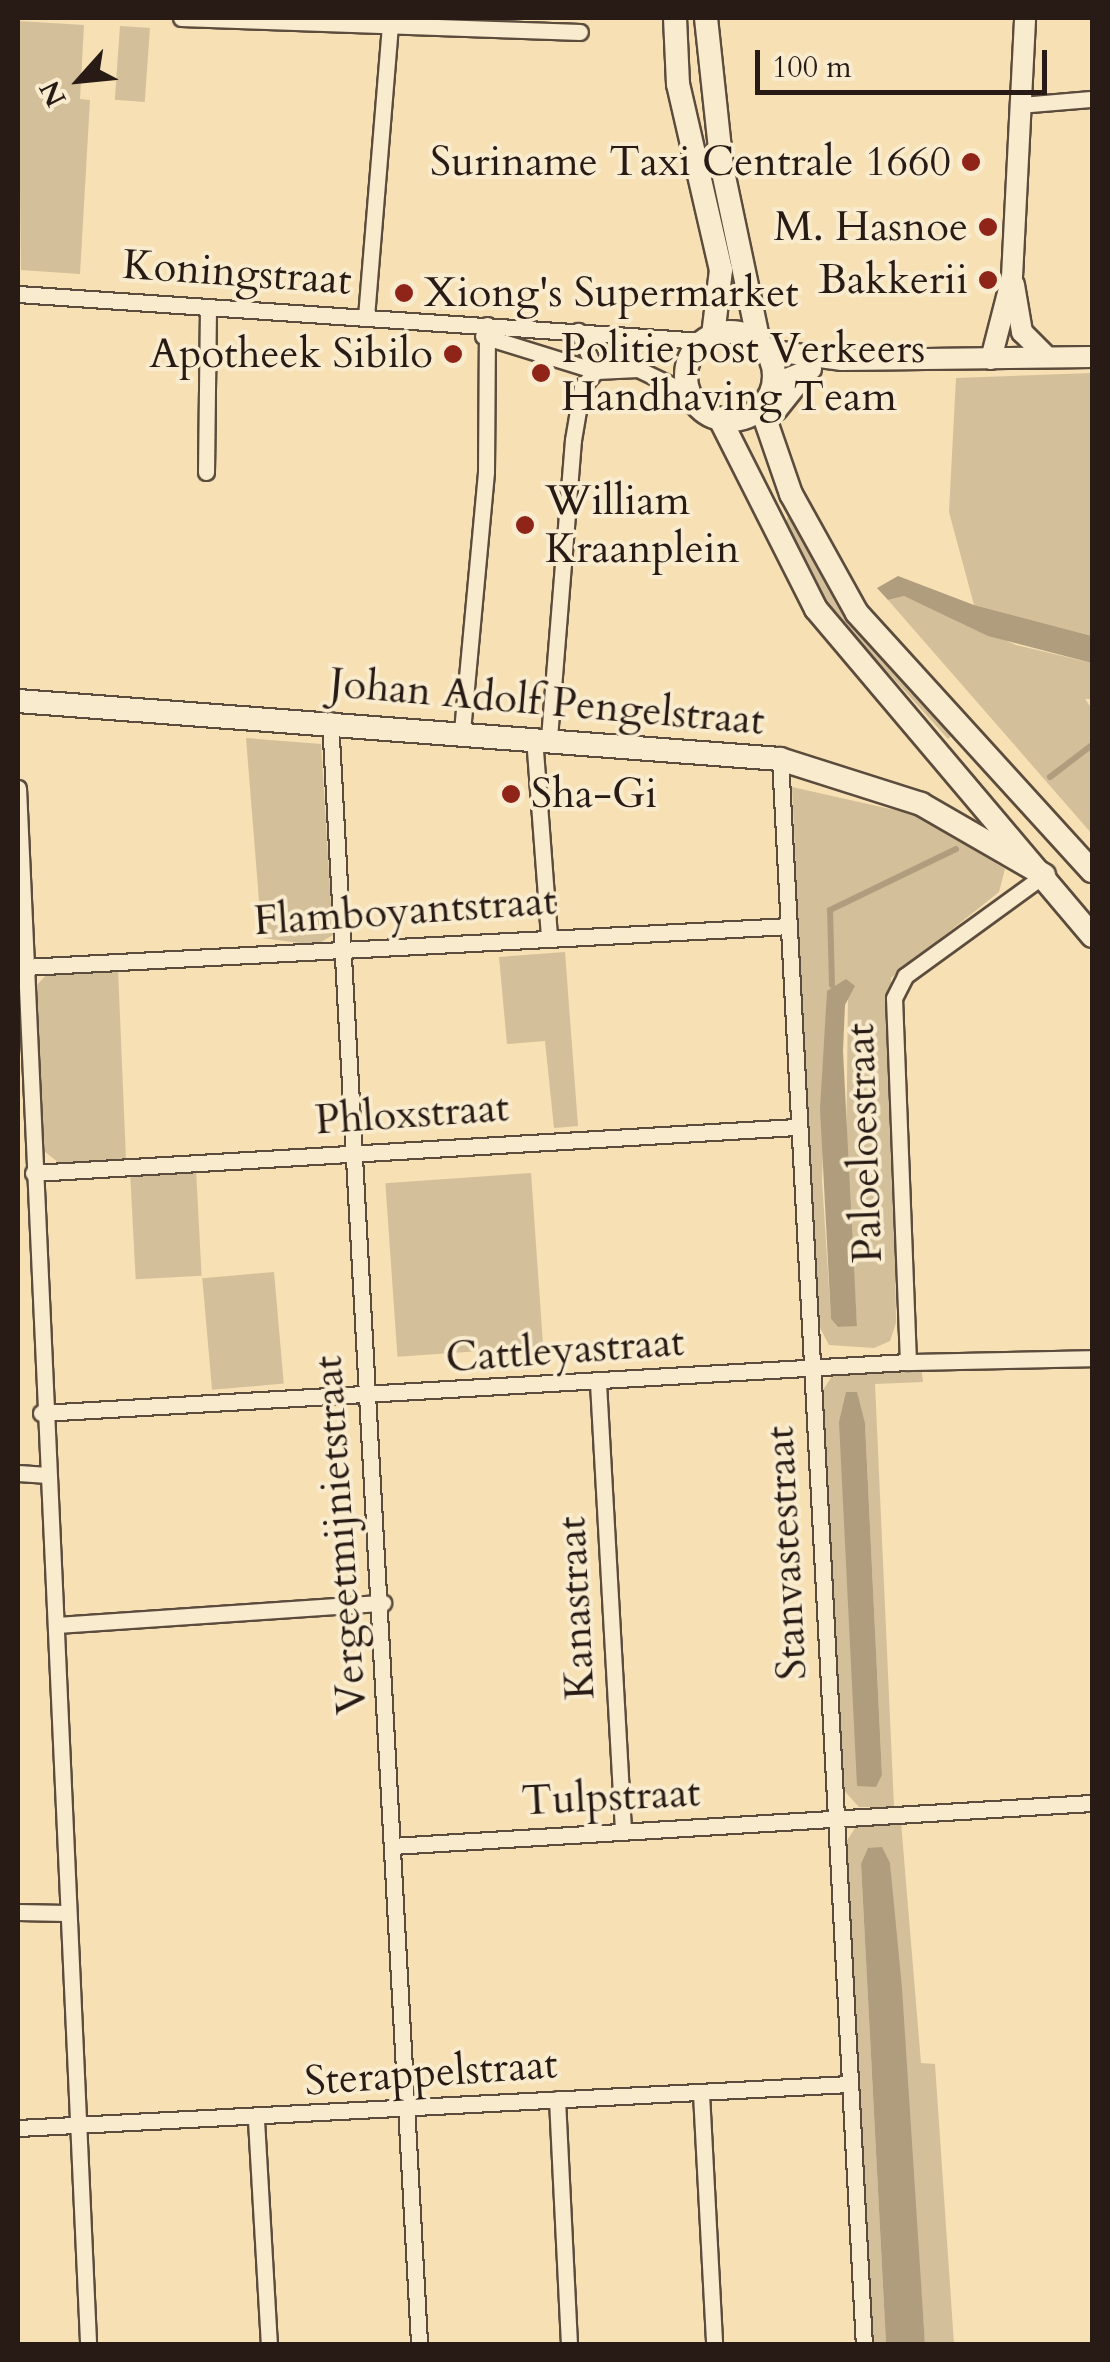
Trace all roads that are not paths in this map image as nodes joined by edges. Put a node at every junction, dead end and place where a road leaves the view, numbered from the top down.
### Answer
1 (180, 18) edge
2 (675, 18) edge
3 (706, 18) edge
4 (1025, 18) edge
5 (390, 28) junction
6 (580, 32) dead end
7 (1092, 99) edge
8 (1020, 106) junction
9 (1012, 277) junction
10 (18, 294) edge
11 (208, 307) junction
12 (366, 317) junction
13 (488, 332) junction
14 (578, 332) junction
15 (708, 338) junction
16 (762, 346) junction
17 (1092, 357) edge
18 (992, 358) junction
19 (1047, 358) junction
20 (842, 360) junction
21 (808, 370) junction
22 (596, 371) junction
23 (774, 384) junction
24 (690, 394) junction
25 (761, 408) junction
26 (720, 419) junction
27 (770, 446) junction
28 (206, 472) dead end
29 (18, 701) edge
30 (330, 720) junction
31 (462, 731) junction
32 (542, 738) junction
33 (780, 759) junction
34 (18, 788) edge
35 (1092, 871) edge
36 (1044, 875) junction
37 (1088, 921) edge
38 (788, 926) junction
39 (549, 936) junction
40 (342, 952) junction
41 (25, 968) junction
42 (797, 1127) junction
43 (356, 1151) junction
44 (33, 1173) junction
45 (1092, 1358) edge
46 (908, 1362) junction
47 (813, 1370) junction
48 (598, 1383) junction
49 (366, 1397) junction
50 (42, 1413) junction
51 (18, 1473) edge
52 (44, 1475) junction
53 (382, 1602) junction
54 (56, 1624) junction
55 (1092, 1803) edge
56 (834, 1820) junction
57 (623, 1830) junction
58 (392, 1846) junction
59 (18, 1912) edge
60 (66, 1913) junction
61 (848, 2084) junction
62 (701, 2094) junction
63 (556, 2100) junction
64 (406, 2109) junction
65 (256, 2120) junction
66 (18, 2128) edge
67 (78, 2128) junction
68 (88, 2344) edge
69 (268, 2344) edge
70 (419, 2344) edge
71 (569, 2344) edge
72 (714, 2344) edge
73 (864, 2344) edge

1 - 5 street
2 - 15 main road
3 - 16 main road
4 - 8 street
5 - 6 street
5 - 12 street
7 - 8 street
8 - 9 street
9 - 18 street
9 - 19 street
10 - 11 street, Koningstraat
11 - 12 street, Koningstraat
11 - 28 street
12 - 13 street, Koningstraat
13 - 14 street, Koningstraat
13 - 22 street, Koningstraat
13 - 31 street
14 - 15 street, Koningstraat
14 - 22 street
15 - 16 main road
15 - 24 main road
16 - 20 street
16 - 23 main road
17 - 19 street
18 - 19 street
18 - 20 street
20 - 21 street
21 - 23 street
21 - 27 main road
22 - 24 street, Koningstraat
22 - 32 street
23 - 25 main road
24 - 26 main road
25 - 26 main road
25 - 27 main road
26 - 36 main road
27 - 35 main road
29 - 30 main road, Johan Adolf Pengelstraat
30 - 31 main road, Johan Adolf Pengelstraat
30 - 40 street, Vergeetmijnietstraat
31 - 32 main road, Johan Adolf Pengelstraat
32 - 33 main road, Johan Adolf Pengelstraat
32 - 39 street
33 - 36 main road, Johan Adolf Pengelstraat
33 - 38 street, Stanvastestraat
34 - 41 street
36 - 37 main road
36 - 46 street, Paloeloestraat
38 - 39 street, Flamboyantstraat
38 - 42 street, Stanvastestraat
39 - 40 street, Flamboyantstraat
40 - 41 street, Flamboyantstraat
40 - 43 street, Vergeetmijnietstraat
41 - 44 street
42 - 43 street, Phloxstraat
42 - 47 street, Stanvastestraat
43 - 44 street, Phloxstraat
43 - 49 street, Vergeetmijnietstraat
44 - 50 street
45 - 46 street, Cattleyastraat
46 - 47 street, Cattleyastraat
47 - 48 street, Cattleyastraat
47 - 56 street, Stanvastestraat
48 - 49 street, Cattleyastraat
48 - 57 street, Kanastraat
49 - 50 street, Cattleyastraat
49 - 53 street, Vergeetmijnietstraat
50 - 52 street
51 - 52 street
52 - 54 street
53 - 54 street
53 - 58 street, Vergeetmijnietstraat
54 - 60 street
55 - 56 street, Tulpstraat
56 - 57 street, Tulpstraat
56 - 61 street, Stanvastestraat
57 - 58 street, Tulpstraat
58 - 64 street, Vergeetmijnietstraat
59 - 60 street
60 - 67 street
61 - 62 street, Sterappelstraat
61 - 73 street, Stanvastestraat
62 - 63 street, Sterappelstraat
62 - 72 street
63 - 64 street, Sterappelstraat
63 - 71 street
64 - 65 street, Sterappelstraat
64 - 70 street, Vergeetmijnietstraat
65 - 67 street, Sterappelstraat
65 - 69 street
66 - 67 street, Sterappelstraat
67 - 68 street

